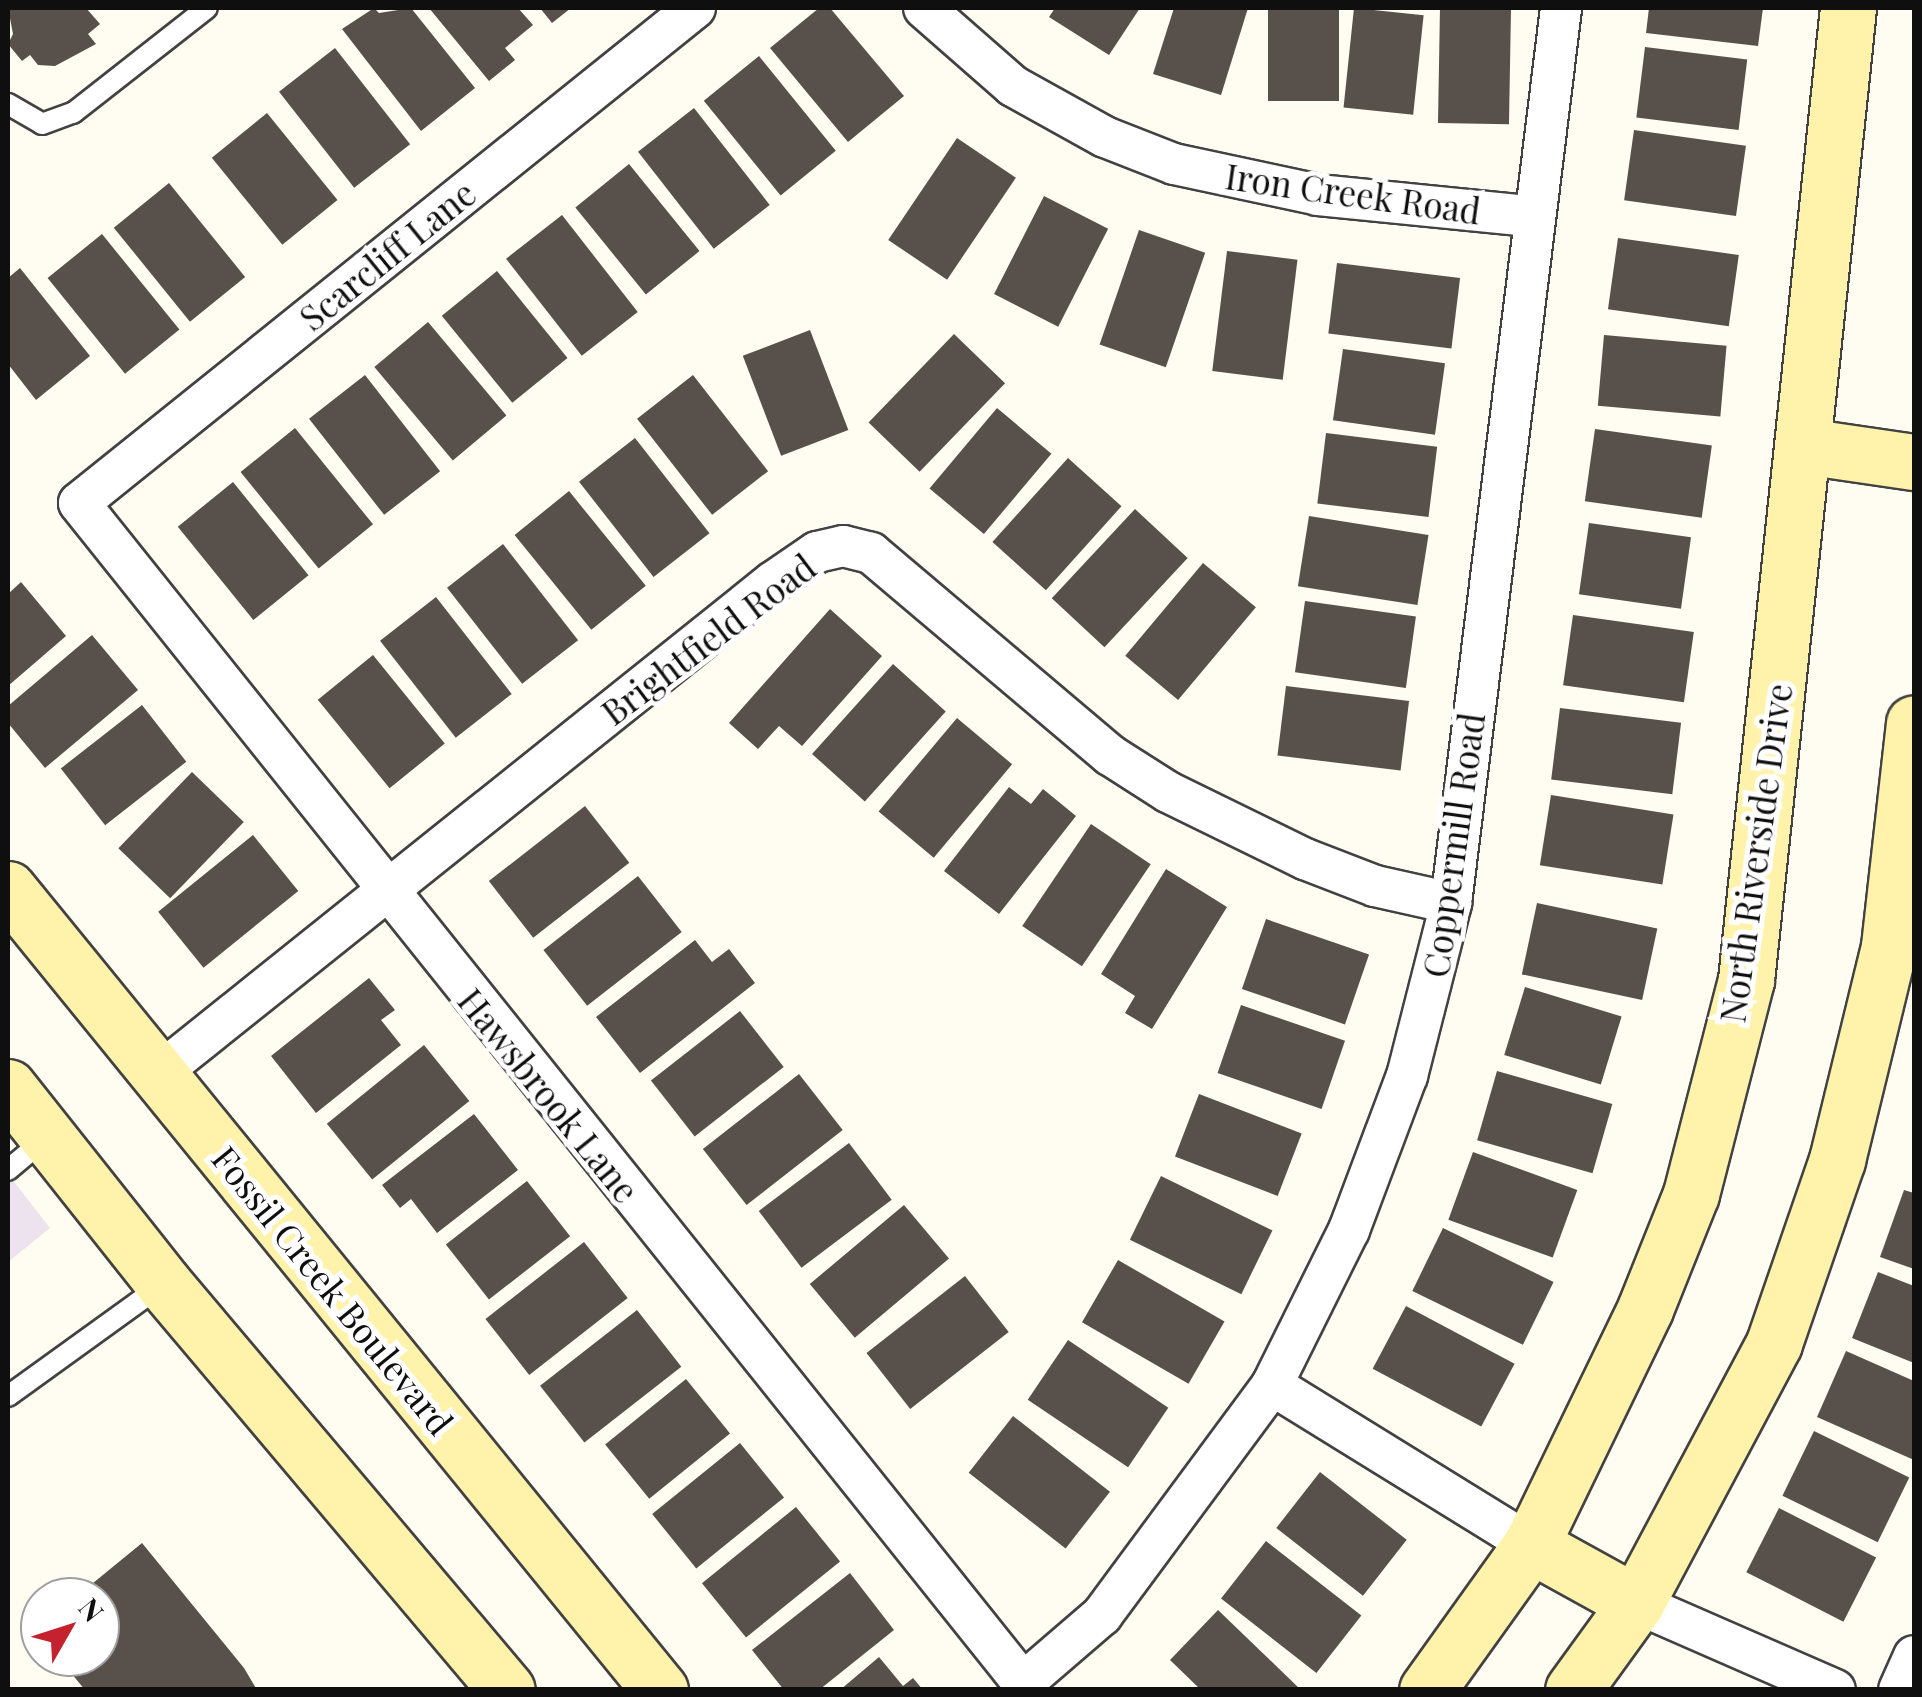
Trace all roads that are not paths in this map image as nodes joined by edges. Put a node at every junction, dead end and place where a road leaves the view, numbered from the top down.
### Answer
1 (207, 8) edge
2 (695, 8) edge
3 (924, 8) edge
4 (1560, 8) edge
5 (1848, 8) edge
6 (8, 104) edge
7 (1530, 216) junction
8 (1804, 446) junction
9 (1914, 462) edge
10 (79, 504) joint
11 (1914, 723) edge
12 (8, 890) edge
13 (385, 892) junction
14 (1451, 903) junction
15 (158, 1074) junction
16 (8, 1087) edge
17 (28, 1154) edge
18 (164, 1284) junction
19 (1272, 1384) junction
20 (8, 1396) edge
21 (1531, 1545) junction
22 (1636, 1602) junction
23 (1914, 1656) edge
24 (1023, 1683) joint
25 (507, 1690) edge
26 (660, 1690) edge
27 (1428, 1690) edge
28 (1574, 1690) edge
29 (1835, 1690) edge
30 (1899, 1690) edge

1 - 6 lane
2 - 10 street, Scarcliff Lane
3 - 7 street, Iron Creek Road
4 - 7 street, Coppermill Road
5 - 8 main road, North Riverside Drive
7 - 14 street, Coppermill Road
8 - 9 main road
8 - 21 main road, North Riverside Drive
10 - 13 street, Hawsbrook Lane
11 - 22 main road
12 - 15 main road, Fossil Creek Boulevard
13 - 14 street, Brightfield Road
13 - 15 street, Brightfield Road
13 - 24 street, Hawsbrook Lane
14 - 19 street, Coppermill Road
15 - 26 main road, Fossil Creek Boulevard
16 - 17 main road
17 - 18 main road
18 - 20 lane
18 - 25 main road
19 - 21 street
19 - 24 street, Coppermill Road
21 - 22 main road
21 - 27 main road, North Riverside Drive
22 - 28 main road
22 - 29 street
23 - 30 street

